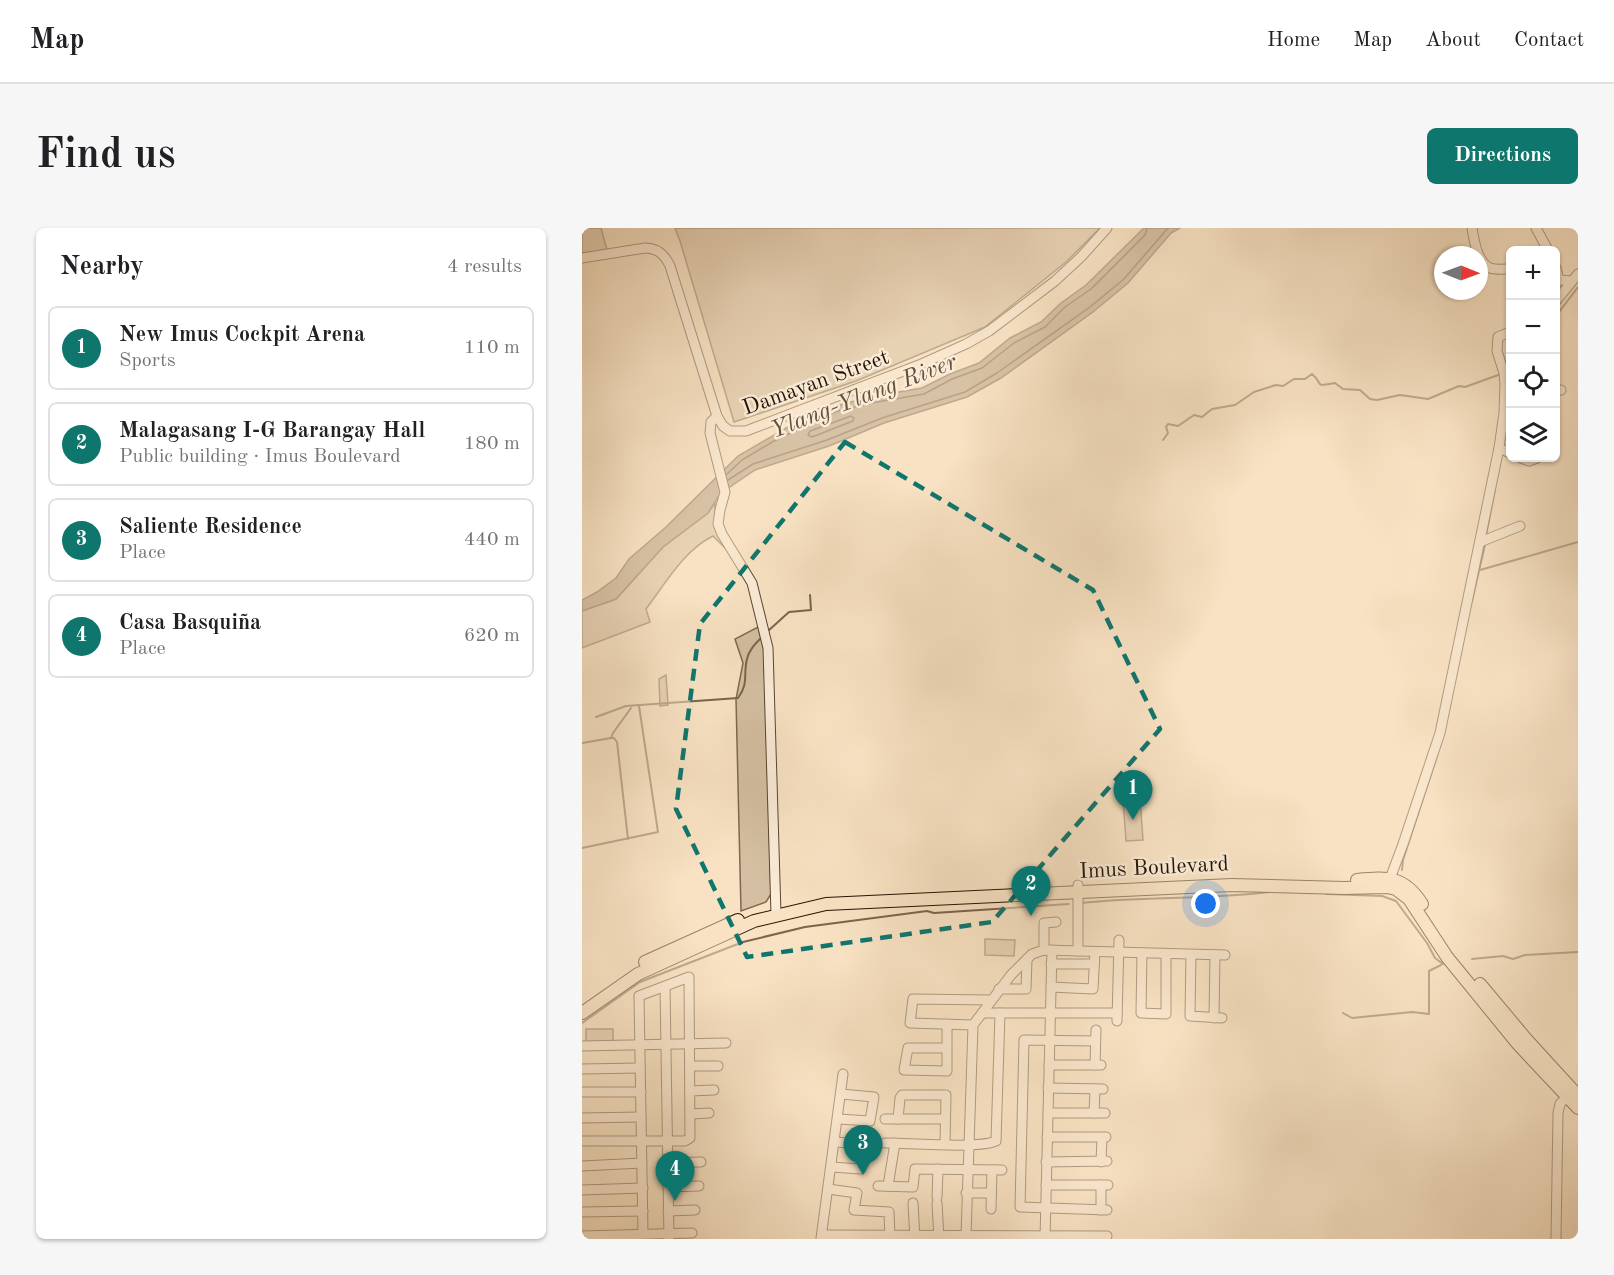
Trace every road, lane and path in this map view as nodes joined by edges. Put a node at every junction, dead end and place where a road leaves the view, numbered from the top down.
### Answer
1 (1107, 228) edge
2 (1472, 228) edge
3 (1536, 228) edge
4 (1546, 246) edge
5 (582, 258) edge
6 (1506, 269) edge
7 (1575, 278) edge
8 (1560, 280) edge
9 (1557, 300) edge
10 (1506, 334) edge
11 (1506, 386) edge
12 (1506, 400) edge
13 (717, 416) junction
14 (1499, 448) junction
15 (1506, 451) edge
16 (1520, 526) dead end
17 (1480, 542) junction
18 (1389, 883) junction
19 (1078, 889) junction
20 (776, 910) junction
21 (1056, 922) dead end
22 (1119, 940) dead end
23 (1048, 950) junction
24 (1078, 951) junction
25 (1095, 952) junction
26 (1119, 952) junction
27 (1142, 953) junction
28 (1166, 954) junction
29 (1191, 954) junction
30 (1215, 955) junction
31 (1226, 955) dead end
32 (1027, 959) junction
33 (1052, 964) junction
34 (1094, 964) junction
35 (665, 987) junction
36 (1051, 987) junction
37 (999, 989) junction
38 (991, 1000) junction
39 (582, 1005) edge
40 (582, 1013) edge
41 (982, 1013) junction
42 (1000, 1013) junction
43 (1050, 1013) junction
44 (947, 1024) junction
45 (973, 1025) junction
46 (1096, 1030) dead end
47 (1050, 1040) junction
48 (1095, 1041) junction
49 (726, 1043) dead end
50 (666, 1044) junction
51 (691, 1044) junction
52 (640, 1045) junction
53 (582, 1046) edge
54 (946, 1048) junction
55 (1049, 1065) junction
56 (690, 1066) junction
57 (718, 1066) dead end
58 (640, 1068) junction
59 (582, 1070) edge
60 (843, 1074) dead end
61 (1048, 1088) junction
62 (714, 1090) dead end
63 (690, 1091) junction
64 (582, 1092) edge
65 (641, 1092) junction
66 (841, 1094) junction
67 (1573, 1094) edge
68 (1578, 1108) edge
69 (709, 1113) dead end
70 (1048, 1113) junction
71 (1094, 1113) junction
72 (1105, 1113) dead end
73 (690, 1114) junction
74 (641, 1117) junction
75 (582, 1118) edge
76 (838, 1119) junction
77 (885, 1119) dead end
78 (898, 1119) junction
79 (945, 1119) junction
80 (1047, 1137) junction
81 (642, 1140) junction
82 (668, 1140) junction
83 (582, 1141) edge
84 (834, 1142) junction
85 (945, 1144) junction
86 (970, 1144) junction
87 (701, 1162) dead end
88 (1046, 1162) junction
89 (642, 1163) junction
90 (668, 1163) junction
91 (582, 1166) edge
92 (831, 1167) junction
93 (938, 1169) junction
94 (968, 1169) junction
95 (1046, 1185) junction
96 (699, 1186) dead end
97 (668, 1187) junction
98 (643, 1188) junction
99 (828, 1189) junction
100 (582, 1190) edge
101 (966, 1193) junction
102 (992, 1193) junction
103 (913, 1203) dead end
104 (991, 1209) dead end
105 (1045, 1209) junction
106 (695, 1210) dead end
107 (643, 1211) junction
108 (668, 1211) junction
109 (582, 1212) edge
110 (693, 1233) dead end
111 (643, 1234) junction
112 (582, 1236) edge
113 (669, 1236) edge
114 (966, 1236) junction
115 (1107, 1236) dead end
116 (822, 1237) edge
117 (890, 1237) edge
118 (915, 1237) edge
119 (939, 1237) edge
120 (1020, 1237) edge
121 (1045, 1237) edge
122 (1556, 1239) edge

1 - 13 street, Damayan Street
2 - 6 street
3 - 4 street
5 - 13 street, Damayan Street
7 - 8 street
7 - 9 street
10 - 11 street
12 - 14 street
13 - 20 street
14 - 15 street
14 - 17 street
16 - 17 street
17 - 18 street
18 - 19 main road, Imus Boulevard
18 - 67 main road
19 - 20 main road, Imus Boulevard
19 - 24 street
20 - 39 main road, Imus Boulevard
20 - 40 main road, Imus Boulevard
21 - 23 street
22 - 26 street
23 - 24 street
23 - 32 street
23 - 33 street
24 - 25 street
25 - 26 street
25 - 34 street
26 - 27 street
26 - 43 street
27 - 28 street
27 - 28 street
28 - 29 street
29 - 30 street
29 - 30 street
30 - 31 street
32 - 37 street
32 - 37 street
33 - 34 street
33 - 36 street
34 - 36 street
35 - 50 street
35 - 51 street
35 - 52 street
36 - 43 street
37 - 38 street
38 - 41 street
38 - 44 street
41 - 42 street
41 - 45 street
42 - 43 street
42 - 86 street
43 - 47 street
44 - 45 street
44 - 54 street
45 - 86 street
46 - 48 street
47 - 48 street
47 - 55 street
47 - 105 street
48 - 55 street
49 - 51 street
50 - 51 street
50 - 52 street
50 - 82 street
51 - 56 street
52 - 53 street
52 - 58 street
54 - 54 street
55 - 61 street
56 - 57 street
56 - 63 street
58 - 59 street
58 - 65 street
60 - 66 street
61 - 70 street
61 - 71 street
62 - 63 street
63 - 73 street
64 - 65 street
65 - 74 street
66 - 76 street
66 - 76 street
67 - 68 main road
67 - 122 street
69 - 73 street
70 - 71 street
70 - 80 street
71 - 72 street
73 - 82 street
74 - 75 street
74 - 81 street
76 - 84 street
77 - 78 street
78 - 79 street
78 - 79 street
79 - 85 street
80 - 88 street
80 - 88 street
81 - 82 street
81 - 83 street
81 - 89 street
82 - 90 street
84 - 92 street
84 - 92 street
85 - 86 street
85 - 93 street
86 - 94 street
87 - 90 street
88 - 95 street
89 - 91 street
89 - 98 street
90 - 97 street
92 - 99 street
93 - 94 street
93 - 119 street
94 - 101 street
94 - 102 street
95 - 105 street
95 - 105 street
96 - 97 street
97 - 108 street
98 - 100 street
98 - 107 street
99 - 116 street
99 - 117 street
101 - 102 street
101 - 114 street
102 - 104 street
103 - 118 street
105 - 121 street
106 - 108 street
107 - 109 street
107 - 111 street
108 - 113 street
110 - 113 street
111 - 112 street
111 - 113 street
114 - 119 street
114 - 120 street
115 - 121 street
116 - 117 street
117 - 118 street
118 - 119 street
120 - 121 street

